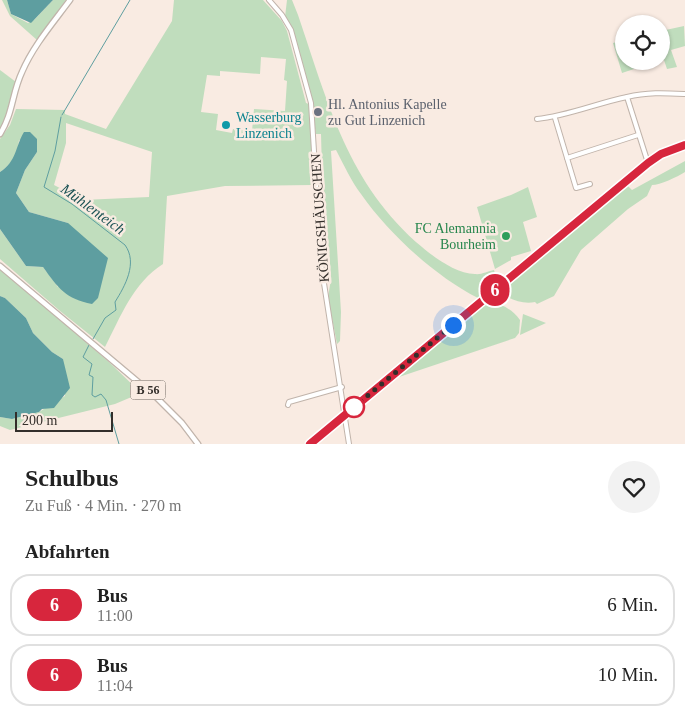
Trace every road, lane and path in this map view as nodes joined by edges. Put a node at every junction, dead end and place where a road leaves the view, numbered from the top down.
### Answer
1 (70, 0) edge
2 (269, 0) edge
3 (685, 94) edge
4 (627, 97) junction
5 (555, 118) junction
6 (537, 120) dead end
7 (0, 134) edge
8 (638, 136) junction
9 (685, 145) edge
10 (567, 158) junction
11 (648, 163) junction
12 (590, 184) dead end
13 (0, 266) edge
14 (342, 387) junction
15 (288, 406) dead end
16 (346, 414) junction
17 (198, 444) edge
18 (310, 444) edge
19 (349, 444) edge

1 - 7 main road
2 - 14 street, KÖNIGSHÄUSCHEN
3 - 4 street
4 - 5 street
4 - 8 street
5 - 6 street
5 - 10 street
8 - 10 street
8 - 11 street
9 - 11 street
10 - 12 street
11 - 16 street
13 - 17 main road, B 56
14 - 15 street
14 - 16 street, KÖNIGSHÄUSCHEN
16 - 18 street
16 - 19 street, KÖNIGSHÄUSCHEN

